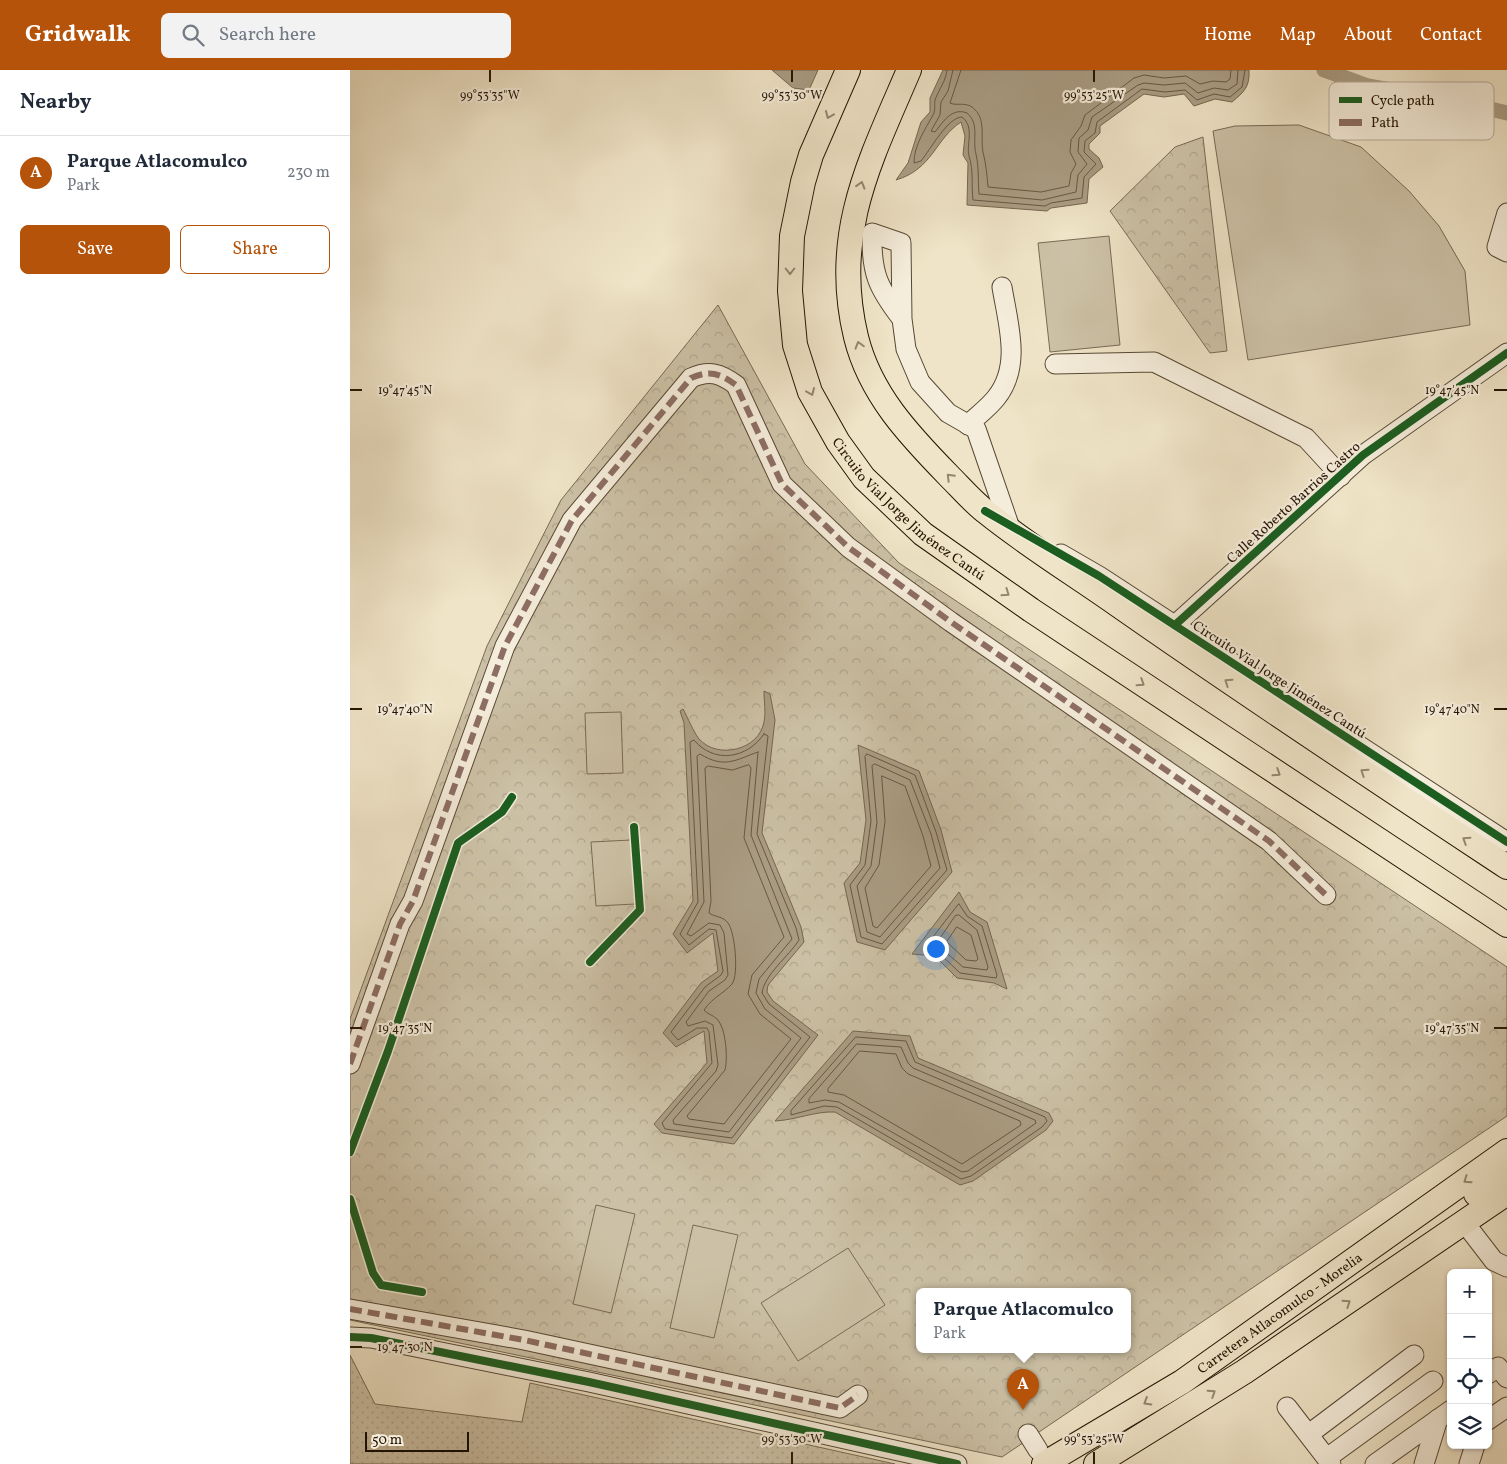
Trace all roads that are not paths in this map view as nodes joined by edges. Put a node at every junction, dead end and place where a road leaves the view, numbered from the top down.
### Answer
1 (848, 70) edge
2 (909, 70) edge
3 (1507, 213) edge
4 (1507, 252) edge
5 (1002, 287) dead end
6 (902, 319) dead end
7 (1507, 353) edge
8 (1056, 364) dead end
9 (968, 424) junction
10 (1341, 476) junction
11 (984, 511) junction
12 (1009, 525) junction
13 (1175, 625) junction
14 (1507, 842) edge
15 (1507, 867) edge
16 (1326, 895) dead end
17 (1503, 921) edge
18 (350, 1064) edge
19 (1507, 1151) edge
20 (1505, 1181) edge
21 (1464, 1222) junction
22 (1507, 1267) edge
23 (350, 1309) edge
24 (350, 1337) edge
25 (1414, 1355) dead end
26 (1492, 1371) edge
27 (1507, 1378) edge
28 (1432, 1381) dead end
29 (1182, 1382) junction
30 (858, 1395) dead end
31 (1288, 1407) dead end
32 (1507, 1407) edge
33 (1447, 1408) edge
34 (1492, 1417) edge
35 (1028, 1434) dead end
36 (1308, 1434) junction
37 (1474, 1449) edge
38 (1041, 1457) edge
39 (1391, 1458) edge
40 (1329, 1461) edge
41 (957, 1464) edge
42 (1096, 1464) edge
43 (1375, 1464) edge
44 (1424, 1464) edge
45 (1469, 1464) edge

1 -> 17 main road, Circuito Vial Jorge Jiménez Cantú
11 -> 2 main road, Circuito Vial Jorge Jiménez Cantú
3 - 4 street
5 - 9 street
6 - 9 street
7 - 10 street, Calle Roberto Barrios Castro
8 - 10 street
9 - 12 street
10 - 13 street, Calle Roberto Barrios Castro
11 - 12 street, Circuito Vial Jorge Jiménez Cantú
15 -> 11 main road, Circuito Vial Jorge Jiménez Cantú
12 - 13 street, Circuito Vial Jorge Jiménez Cantú
13 - 14 street, Circuito Vial Jorge Jiménez Cantú
16 - 18 street
19 -> 29 main road, Carretera Atlacomulco - Morelia
20 - 21 main road, Carretera Atlacomulco - Morelia
20 - 29 main road
21 - 22 street
42 -> 21 main road, Carretera Atlacomulco - Morelia
23 - 30 street
24 - 41 street
25 - 36 street
26 - 27 street
28 - 40 street
29 -> 38 main road, Carretera Atlacomulco - Morelia
31 - 36 street
32 - 34 street
33 - 39 street
33 - 44 street
35 - 38 street
36 - 40 street
37 - 45 street
39 - 43 street

